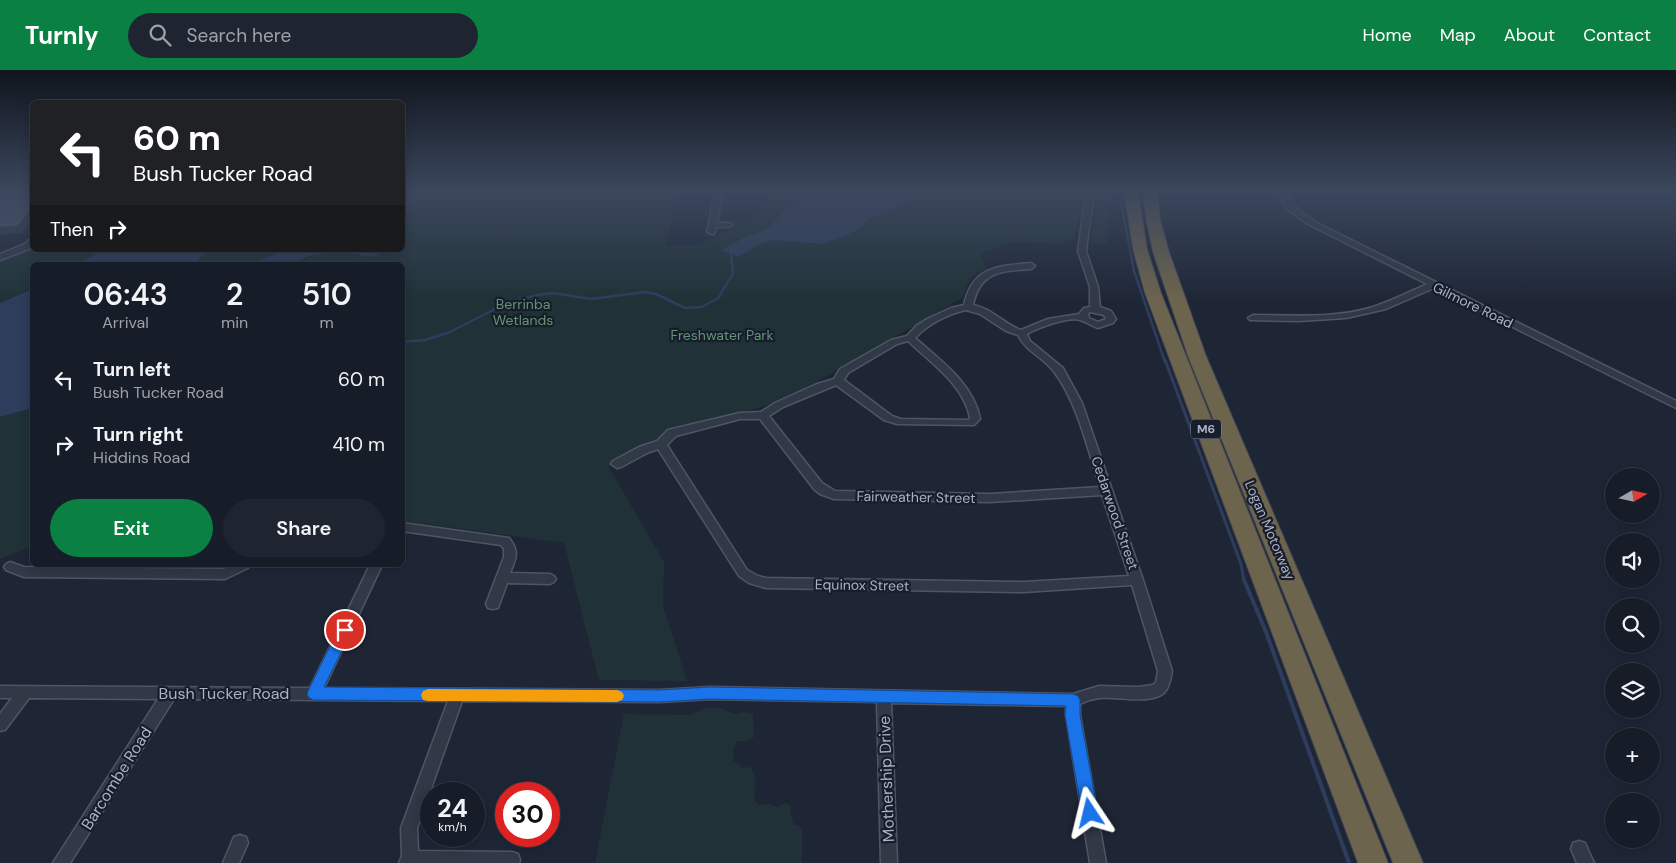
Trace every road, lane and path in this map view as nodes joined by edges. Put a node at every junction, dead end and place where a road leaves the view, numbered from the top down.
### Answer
1 (1085, 228) edge
2 (1137, 228) edge
3 (1155, 228) edge
4 (1163, 228) edge
5 (1324, 228) edge
6 (30, 244) edge
7 (0, 257) edge
8 (1031, 266) dead end
9 (1167, 273) junction
10 (1433, 285) junction
11 (968, 306) junction
12 (1095, 309) junction
13 (1083, 318) junction
14 (1253, 318) dead end
15 (1022, 333) junction
16 (910, 338) junction
17 (838, 381) junction
18 (1676, 406) edge
19 (763, 415) junction
20 (661, 444) junction
21 (617, 464) dead end
22 (1108, 490) junction
23 (405, 527) edge
24 (10, 567) dead end
25 (240, 567) edge
26 (375, 567) edge
27 (502, 578) junction
28 (550, 579) dead end
29 (1137, 580) junction
30 (493, 604) dead end
31 (0, 692) edge
32 (25, 692) junction
33 (1137, 692) joint
34 (170, 693) junction
35 (314, 694) junction
36 (884, 695) junction
37 (457, 696) junction
38 (1073, 700) junction
39 (0, 725) edge
40 (240, 843) dead end
41 (512, 860) dead end
42 (409, 861) edge
43 (61, 863) edge
44 (231, 863) edge
45 (889, 863) edge
46 (1098, 863) edge
47 (1373, 863) edge
48 (1408, 863) edge

1 - 12 street
2 - 47 highway, Logan Motorway / M6
3 - 9 highway, Logan Motorway / M6
4 - 9 highway
5 - 10 street, Gilmore Road
6 - 7 street
8 - 11 street
9 - 48 highway, Logan Motorway / M6
10 - 14 street
10 - 18 street, Gilmore Road
11 - 15 street
11 - 16 street
12 - 13 street
12 - 13 street
13 - 15 street
15 - 22 street, Cedarwood Street
16 - 17 street
16 - 17 street
17 - 19 street
19 - 20 street
19 - 22 street, Fairweather Street
20 - 21 street
20 - 29 street, Equinox Street
22 - 29 street, Cedarwood Street
23 - 27 street
24 - 25 street
26 - 35 street
27 - 28 street
27 - 30 street
29 - 33 street, Cedarwood Street
31 - 32 street, Bush Tucker Road
32 - 34 street, Bush Tucker Road
32 - 39 street
33 - 38 street, Bush Tucker Road
34 - 35 street, Bush Tucker Road
34 - 43 street, Barcombe Road
35 - 37 street, Bush Tucker Road
36 - 37 street, Bush Tucker Road
36 - 38 street, Bush Tucker Road
36 - 45 street, Mothership Drive
37 - 42 street
38 - 46 street
40 - 44 street
41 - 42 street

